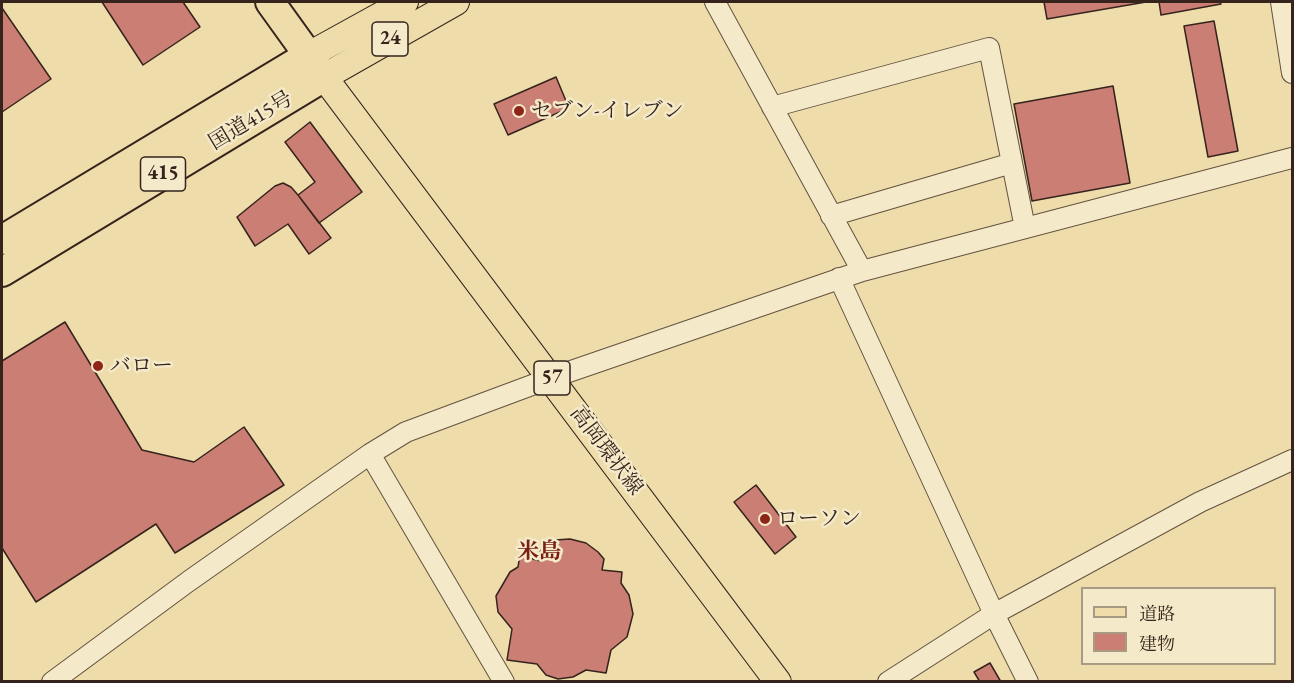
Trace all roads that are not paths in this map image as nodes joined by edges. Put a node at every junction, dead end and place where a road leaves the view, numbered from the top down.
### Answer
1 (270, 2) edge
2 (405, 2) edge
3 (456, 2) edge
4 (715, 2) edge
5 (1281, 2) edge
6 (317, 66) junction
7 (1293, 73) edge
8 (772, 107) junction
9 (1293, 158) edge
10 (1012, 163) junction
11 (831, 216) junction
12 (1025, 228) junction
13 (2, 240) edge
14 (862, 271) junction
15 (2, 272) edge
16 (839, 278) junction
17 (551, 378) junction
18 (370, 454) junction
19 (1293, 459) edge
20 (994, 614) junction
21 (52, 681) edge
22 (504, 681) edge
23 (778, 681) edge
24 (888, 681) edge
25 (1029, 681) edge

1 - 6 highway
2 - 6 main road, 24
3 - 6 main road, 24
4 - 8 street
5 - 7 street
6 - 13 highway, 国道415号 / 415
6 - 15 highway, 国道415号 / 415
6 - 17 main road, 高岡環状線 / 57
8 - 10 street
8 - 11 street
9 - 12 street
10 - 11 street
10 - 12 street
11 - 14 street
12 - 14 street
14 - 16 street
16 - 17 street
16 - 20 street
17 - 18 street
17 - 23 main road, 高岡環状線 / 57
18 - 21 street
18 - 22 street
19 - 20 street
20 - 24 street
20 - 25 street

